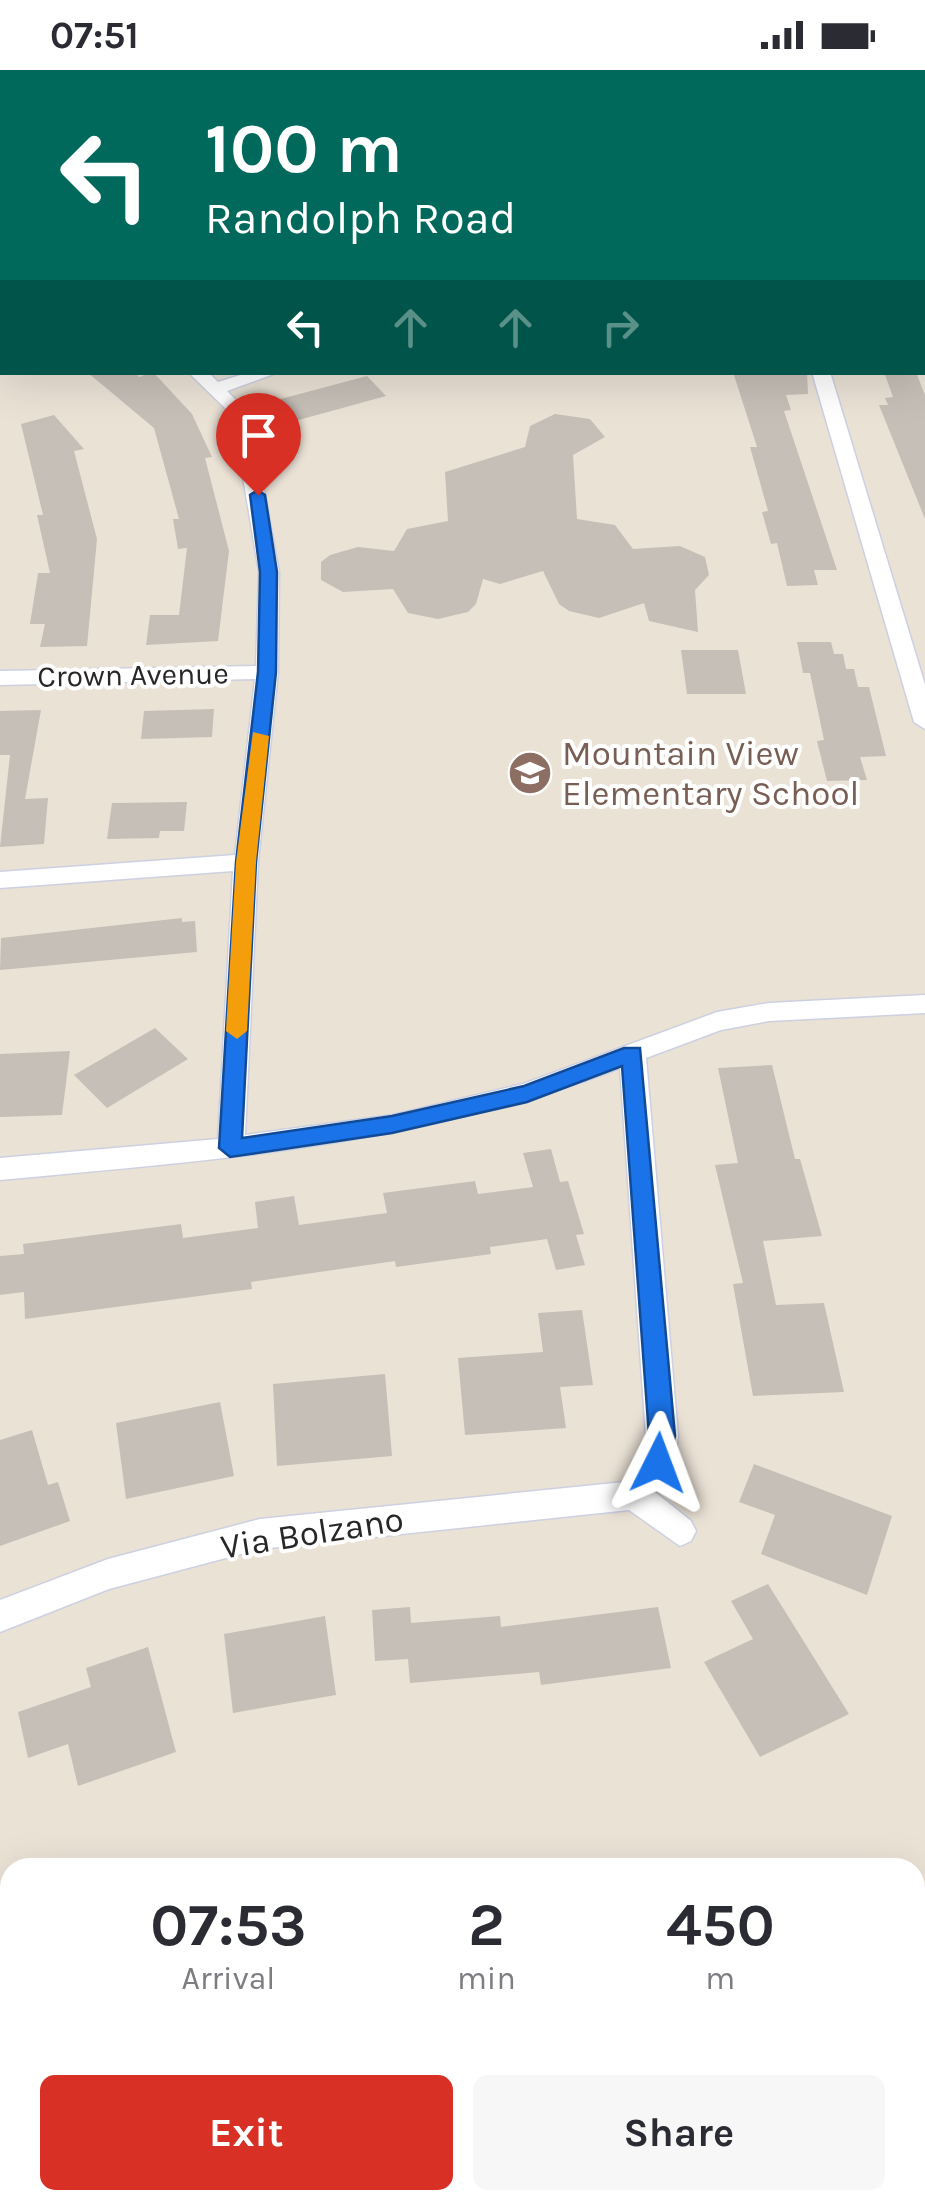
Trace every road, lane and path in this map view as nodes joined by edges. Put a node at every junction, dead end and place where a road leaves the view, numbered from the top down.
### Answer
1 (201, 375) edge
2 (260, 375) edge
3 (822, 375) edge
4 (217, 388) junction
5 (267, 672) junction
6 (0, 678) edge
7 (925, 722) edge
8 (246, 862) junction
9 (0, 880) edge
10 (925, 1004) edge
11 (632, 1054) junction
12 (230, 1148) junction
13 (0, 1168) edge
14 (634, 1496) junction
15 (680, 1531) dead end
16 (0, 1616) edge

1 - 4 street
2 - 4 street
3 - 7 street
4 - 5 street
5 - 6 street, Crown Avenue
5 - 8 street
8 - 9 street
8 - 12 street
10 - 11 street
11 - 12 street
11 - 14 street
12 - 13 street
14 - 15 street
14 - 16 street, Via Bolzano

